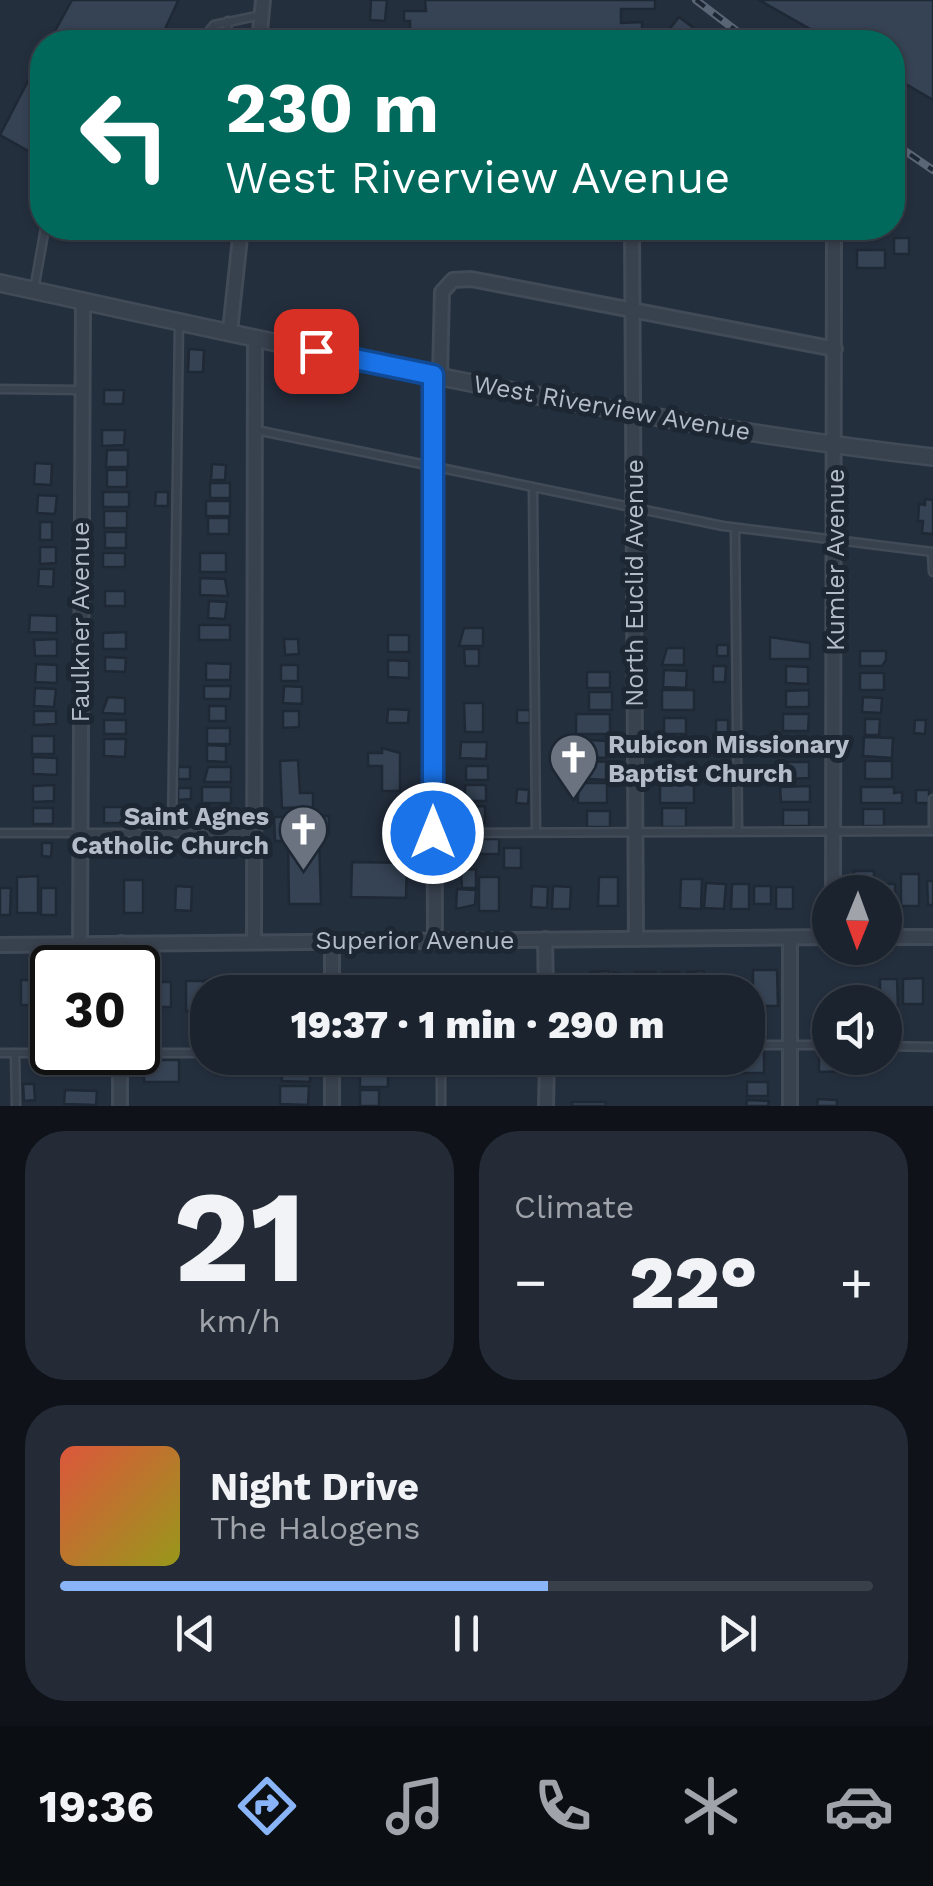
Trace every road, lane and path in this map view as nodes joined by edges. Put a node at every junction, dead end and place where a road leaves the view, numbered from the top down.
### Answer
1 (263, 0) edge
2 (262, 15) junction
3 (228, 21) junction
4 (210, 30) edge
5 (227, 30) edge
6 (260, 30) edge
7 (43, 240) edge
8 (239, 240) edge
9 (632, 240) edge
10 (834, 240) edge
11 (0, 284) edge
12 (34, 291) junction
13 (82, 300) junction
14 (632, 311) junction
15 (179, 321) junction
16 (230, 331) junction
17 (255, 338) junction
18 (835, 348) junction
19 (436, 376) junction
20 (0, 389) edge
21 (80, 390) junction
22 (634, 411) junction
23 (254, 429) junction
24 (836, 446) junction
25 (933, 458) edge
26 (433, 467) junction
27 (533, 487) junction
28 (633, 507) junction
29 (735, 528) junction
30 (834, 541) junction
31 (933, 552) edge
32 (933, 572) edge
33 (933, 799) edge
34 (636, 831) junction
35 (933, 831) edge
36 (536, 832) junction
37 (738, 832) junction
38 (0, 833) edge
39 (80, 833) junction
40 (172, 833) junction
41 (253, 833) junction
42 (433, 833) junction
43 (834, 833) junction
44 (833, 875) edge
45 (933, 936) edge
46 (812, 937) edge
47 (902, 937) edge
48 (790, 938) junction
49 (545, 939) junction
50 (332, 940) junction
51 (436, 940) junction
52 (636, 940) junction
53 (254, 941) junction
54 (80, 943) junction
55 (122, 943) joint
56 (0, 945) edge
57 (332, 975) edge
58 (546, 975) edge
59 (765, 1045) edge
60 (790, 1045) junction
61 (812, 1045) edge
62 (902, 1046) edge
63 (933, 1047) edge
64 (0, 1053) edge
65 (15, 1053) junction
66 (30, 1053) edge
67 (160, 1053) edge
68 (190, 1054) edge
69 (120, 1075) edge
70 (332, 1075) edge
71 (441, 1075) edge
72 (547, 1075) edge
73 (16, 1106) edge
74 (120, 1106) edge
75 (332, 1106) edge
76 (440, 1106) edge
77 (546, 1106) edge
78 (790, 1106) edge

1 - 2 street
2 - 3 lane
2 - 6 street
3 - 4 lane
3 - 5 lane
7 - 12 lane
8 - 16 street
9 - 14 street, North Euclid Avenue
10 - 18 street, Kumler Avenue
11 - 12 street, West Riverview Avenue
12 - 13 street, West Riverview Avenue
13 - 15 street, West Riverview Avenue
13 - 21 street, Faulkner Avenue
14 - 18 street
14 - 19 street
14 - 22 street, North Euclid Avenue
15 - 16 street, West Riverview Avenue
15 - 40 lane
16 - 17 street, West Riverview Avenue
17 - 19 street, West Riverview Avenue
17 - 23 street
18 - 24 street, Kumler Avenue
19 - 22 street, West Riverview Avenue
19 - 26 street
20 - 21 lane
21 - 39 street, Faulkner Avenue
22 - 24 street, West Riverview Avenue
22 - 28 street, North Euclid Avenue
23 - 26 lane
23 - 41 street
24 - 25 street, West Riverview Avenue
24 - 30 street, Kumler Avenue
26 - 27 lane
26 - 42 street
27 - 28 lane
27 - 36 lane
28 - 29 lane
28 - 34 street, North Euclid Avenue
29 - 30 lane
29 - 37 lane
30 - 31 lane
30 - 43 street, Kumler Avenue
31 - 32 lane
33 - 35 lane
34 - 36 lane
34 - 37 lane
34 - 52 street, North Euclid Avenue
35 - 43 lane
36 - 42 lane
37 - 43 lane
38 - 39 lane
39 - 40 lane
39 - 54 street, Faulkner Avenue
40 - 41 lane
41 - 53 street
42 - 51 street
43 - 44 street, Kumler Avenue
45 - 47 street
46 - 48 street, Superior Avenue
48 - 52 street, Superior Avenue
48 - 60 street
49 - 51 street, Superior Avenue
49 - 52 street, Superior Avenue
49 - 58 street
50 - 51 street, Superior Avenue
50 - 53 street, Superior Avenue
50 - 57 street
53 - 55 street, Superior Avenue
54 - 55 street, Superior Avenue
54 - 56 street, Superior Avenue
59 - 60 lane
60 - 61 lane
60 - 78 street
62 - 63 lane
64 - 65 lane
65 - 66 lane
65 - 73 lane
67 - 68 lane
69 - 74 street
70 - 75 street
71 - 76 lane
72 - 77 street

